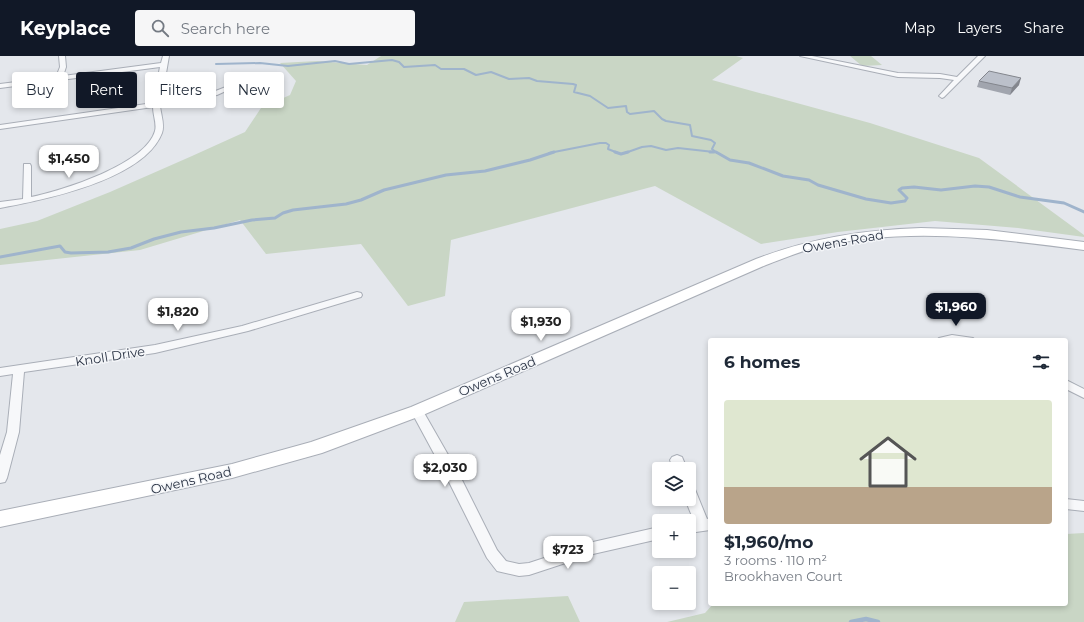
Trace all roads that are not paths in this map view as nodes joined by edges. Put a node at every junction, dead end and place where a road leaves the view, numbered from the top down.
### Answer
1 (62, 56) edge
2 (166, 56) edge
3 (803, 56) edge
4 (982, 56) edge
5 (164, 65) junction
6 (61, 72) edge
7 (163, 72) edge
8 (68, 78) edge
9 (958, 79) junction
10 (12, 85) edge
11 (0, 86) edge
12 (942, 96) dead end
13 (145, 107) edge
14 (157, 108) edge
15 (0, 127) edge
16 (27, 166) dead end
17 (27, 200) junction
18 (0, 205) edge
19 (1084, 246) edge
20 (357, 295) dead end
21 (19, 369) junction
22 (0, 372) edge
23 (1068, 385) edge
24 (1084, 394) edge
25 (417, 411) junction
26 (0, 478) edge
27 (1068, 504) edge
28 (694, 506) edge
29 (1084, 506) edge
30 (0, 519) edge
31 (701, 525) edge
32 (652, 535) edge

1 - 6 street
2 - 5 street
3 - 9 street
4 - 9 street
5 - 7 street
5 - 8 street
9 - 12 street
10 - 11 street
13 - 15 street
14 - 17 street
16 - 17 street
17 - 18 street
19 - 25 street, Owens Road
20 - 21 street, Knoll Drive
21 - 22 street, Knoll Drive
21 - 26 street
23 - 24 street
25 - 30 street, Owens Road
25 - 32 street
27 - 29 street
28 - 31 street

